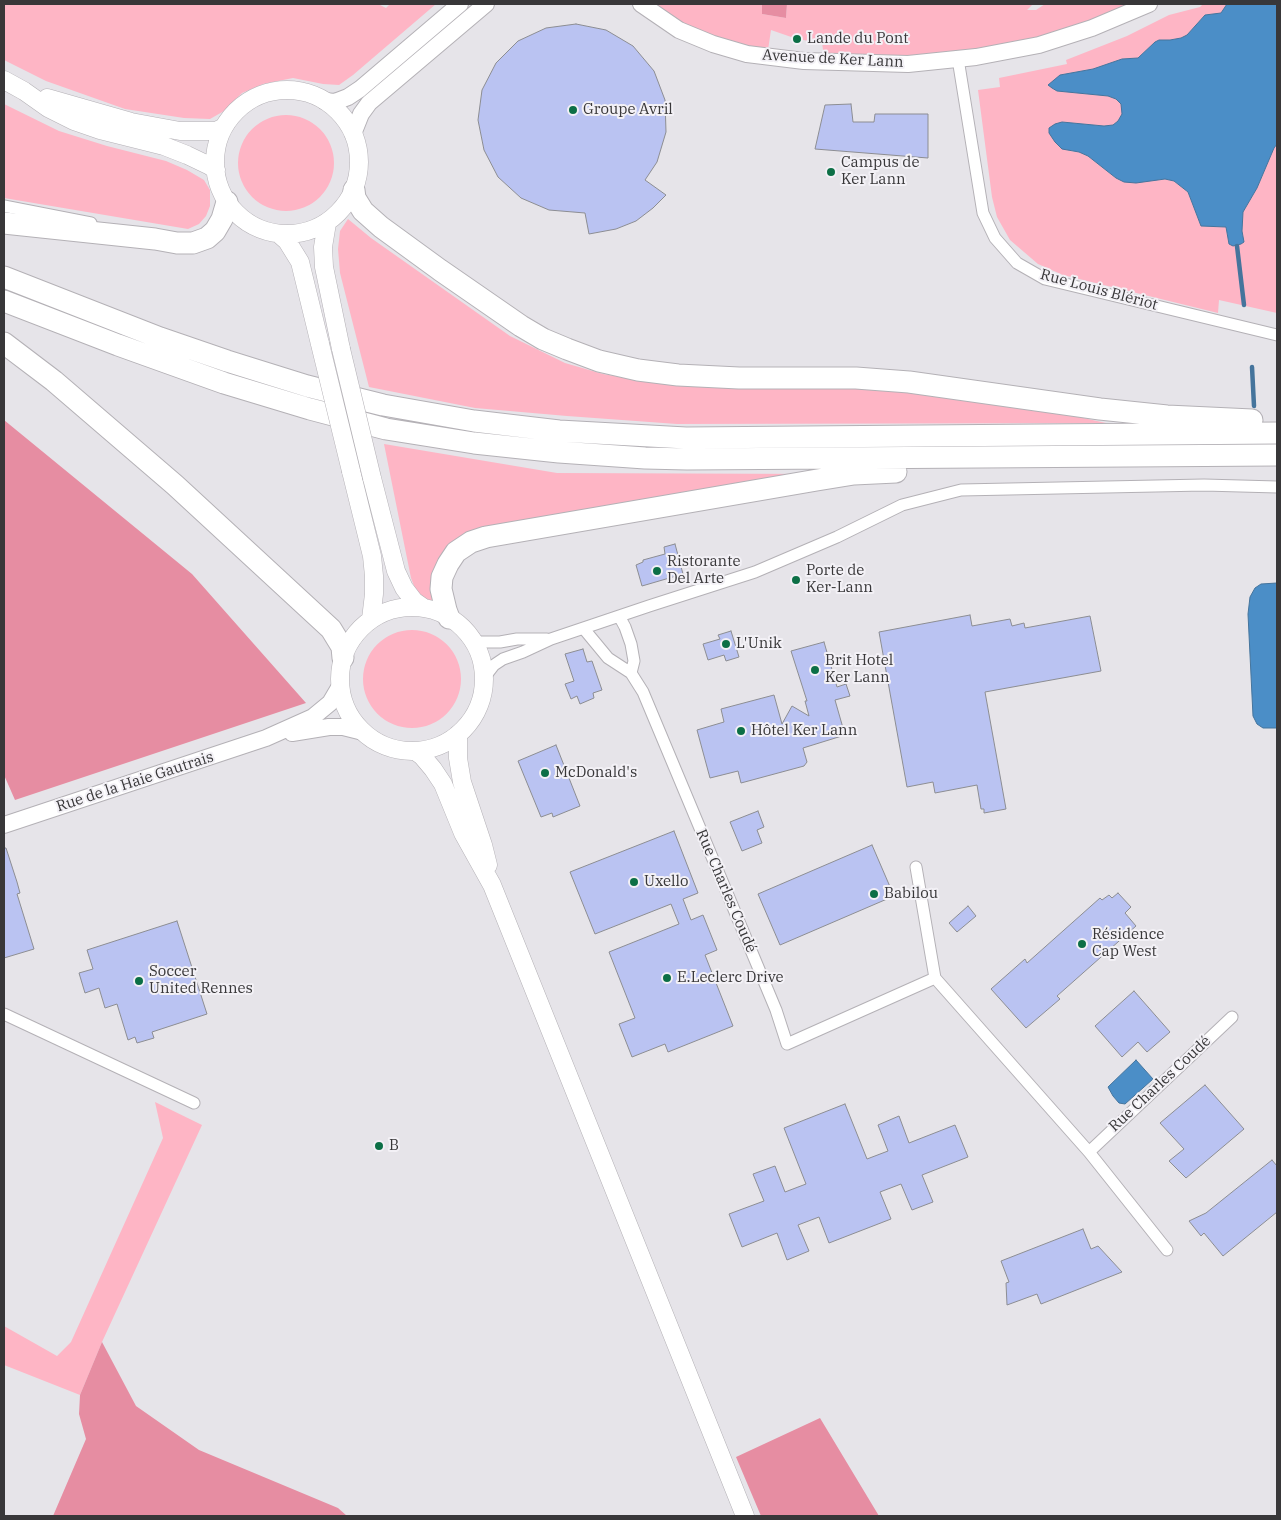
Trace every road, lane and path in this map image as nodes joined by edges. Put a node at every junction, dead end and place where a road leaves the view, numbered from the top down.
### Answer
1 (460, 4) edge
2 (486, 4) edge
3 (641, 4) edge
4 (1149, 4) edge
5 (958, 59) junction
6 (4, 80) edge
7 (24, 91) junction
8 (324, 101) junction
9 (224, 128) junction
10 (353, 134) junction
11 (216, 170) junction
12 (354, 190) junction
13 (227, 202) junction
14 (4, 206) edge
15 (4, 222) edge
16 (327, 223) junction
17 (278, 234) junction
18 (155, 239) junction
19 (4, 277) edge
20 (4, 301) edge
21 (1277, 335) edge
22 (4, 343) edge
23 (1277, 421) edge
24 (1277, 433) edge
25 (1277, 455) edge
26 (1277, 462) edge
27 (1277, 487) edge
28 (424, 608) junction
29 (619, 616) junction
30 (449, 618) junction
31 (371, 619) junction
32 (584, 629) junction
33 (471, 638) junction
34 (551, 639) junction
35 (343, 658) junction
36 (631, 674) junction
37 (484, 678) junction
38 (340, 686) junction
39 (363, 732) junction
40 (458, 734) junction
41 (266, 738) junction
42 (415, 751) junction
43 (4, 825) edge
44 (916, 867) dead end
45 (492, 886) junction
46 (935, 978) junction
47 (4, 1014) edge
48 (1232, 1017) dead end
49 (194, 1102) dead end
50 (1089, 1152) junction
51 (1167, 1250) dead end
52 (745, 1516) edge

1 - 8 street
2 - 10 street
3 - 5 street, Avenue de Ker Lann
4 - 5 street, Avenue de Ker Lann
5 - 21 street, Rue Louis Blériot
6 - 7 main road
7 - 9 main road
7 - 11 main road
8 - 9 main road
8 - 10 main road
9 - 11 main road
10 - 12 main road
11 - 13 main road
12 - 16 main road
12 - 23 highway
13 - 17 main road
13 - 18 highway
14 - 18 street
15 - 18 highway
16 - 17 main road
16 - 28 main road, bridge
17 - 31 main road, bridge
19 - 24 highway
20 - 25 highway
22 - 35 highway
26 - 30 highway
27 - 29 street
28 - 30 main road
28 - 31 main road
29 - 32 street
29 - 36 street
30 - 33 main road
31 - 35 main road
32 - 34 street
32 - 36 street, Rue Charles Coudé
33 - 34 street
33 - 37 main road
34 - 37 street
35 - 38 main road
36 - 46 street, Rue Charles Coudé
37 - 40 main road
38 - 39 main road
38 - 41 street, Rue de la Haie Gautrais
39 - 41 street, Rue de la Haie Gautrais
39 - 42 main road
40 - 42 main road
40 - 45 main road
41 - 43 street, Rue de la Haie Gautrais
42 - 45 main road
44 - 46 street
45 - 52 main road
46 - 50 street
47 - 49 street
48 - 50 street, Rue Charles Coudé
50 - 51 street

